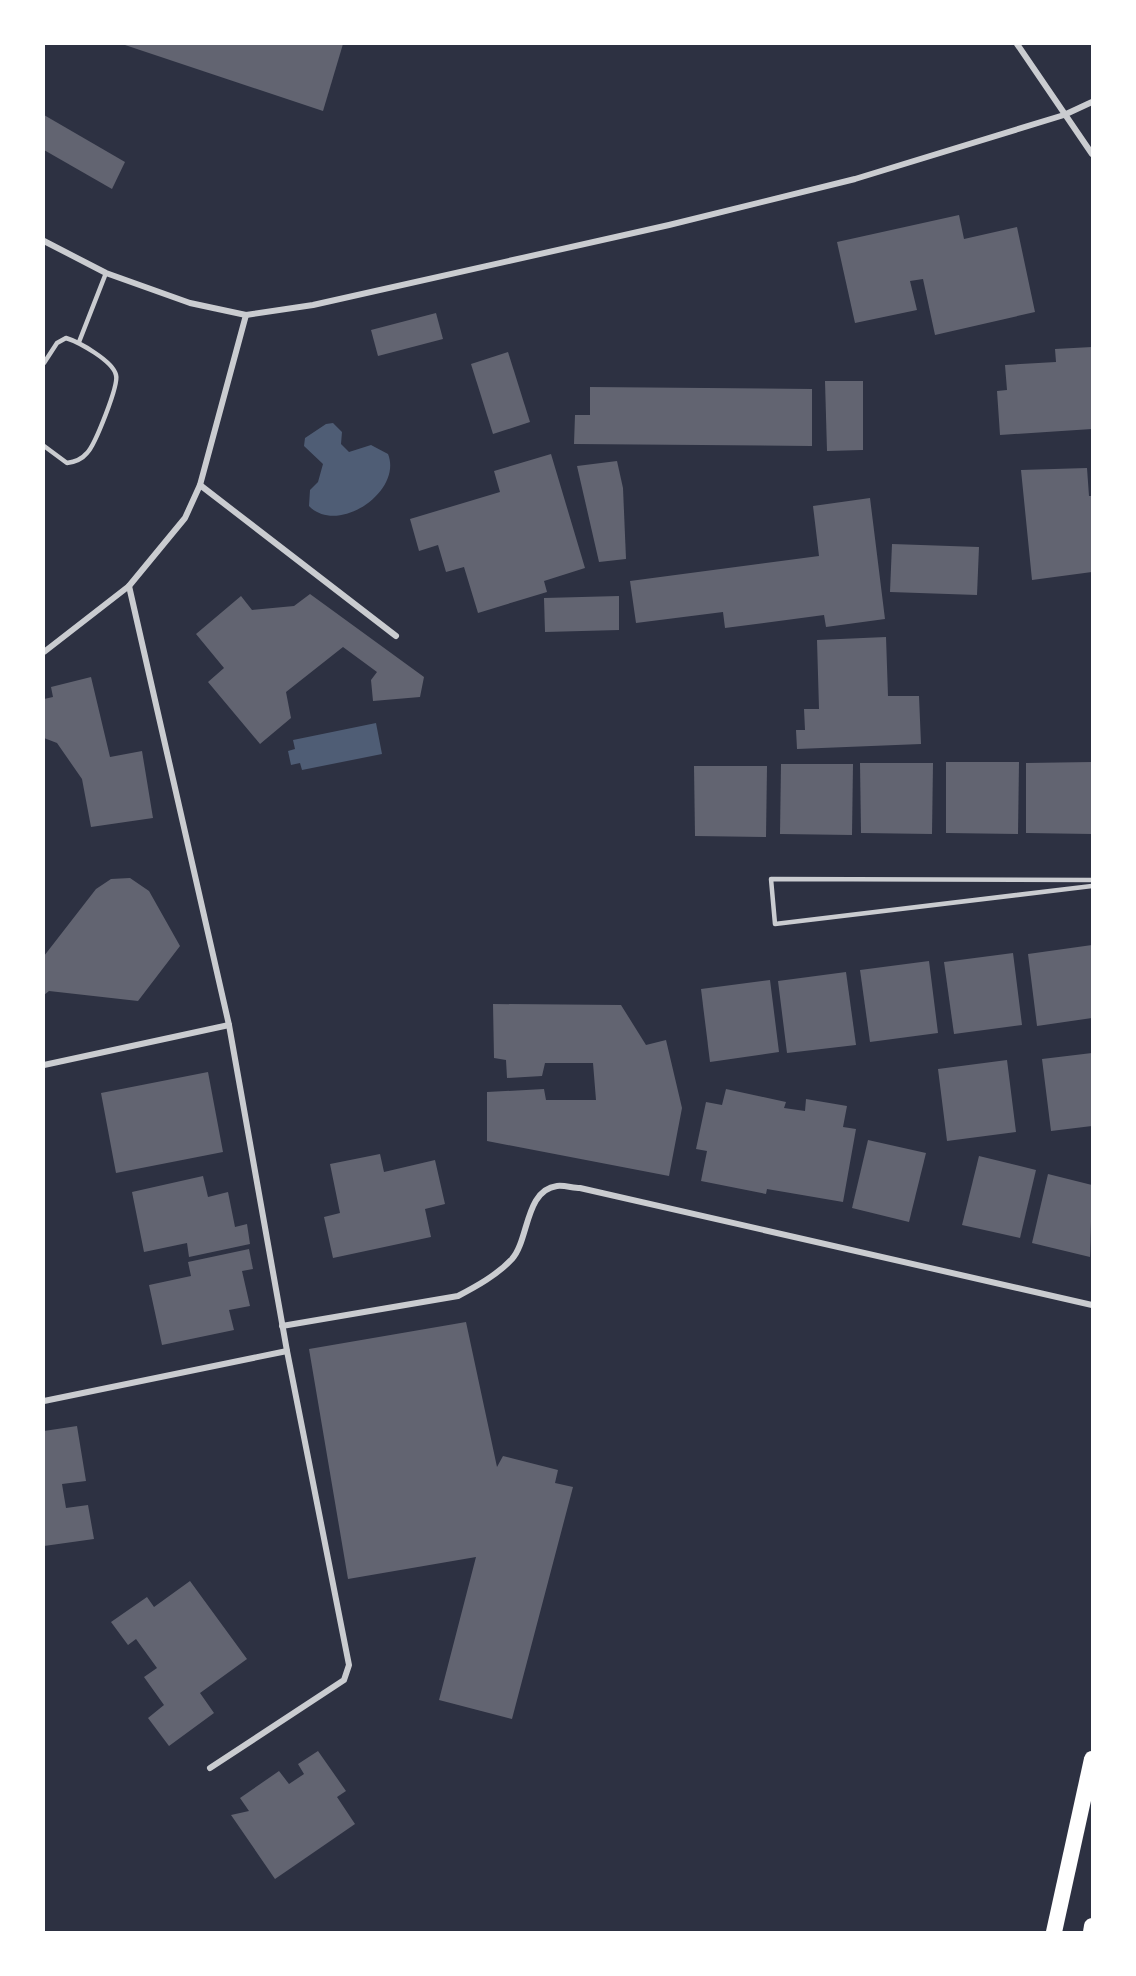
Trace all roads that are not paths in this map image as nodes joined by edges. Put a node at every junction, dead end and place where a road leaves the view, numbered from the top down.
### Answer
1 (1017, 44) edge
2 (1092, 102) edge
3 (1064, 115) junction
4 (1092, 154) edge
5 (44, 241) edge
6 (106, 273) junction
7 (246, 315) junction
8 (79, 342) junction
9 (44, 363) edge
10 (44, 446) edge
11 (200, 485) junction
12 (129, 586) junction
13 (396, 636) dead end
14 (44, 652) edge
15 (1092, 880) edge
16 (1092, 886) edge
17 (229, 1025) junction
18 (44, 1065) edge
19 (1092, 1305) edge
20 (282, 1326) junction
21 (287, 1351) junction
22 (44, 1401) edge
23 (1092, 1759) edge
24 (210, 1768) dead end
25 (1092, 1926) edge
26 (1054, 1932) edge
27 (1091, 1932) edge

1 - 3 street
2 - 3 street
3 - 4 street
3 - 7 street
5 - 6 street
6 - 7 street
6 - 8 lane
7 - 11 street
8 - 9 lane
8 - 10 lane
11 - 12 street
11 - 13 street
12 - 14 street
12 - 17 street
15 - 16 lane
17 - 18 street
17 - 20 street
19 - 20 street
20 - 21 street
21 - 22 street
21 - 24 street
23 - 26 highway
25 - 27 highway

